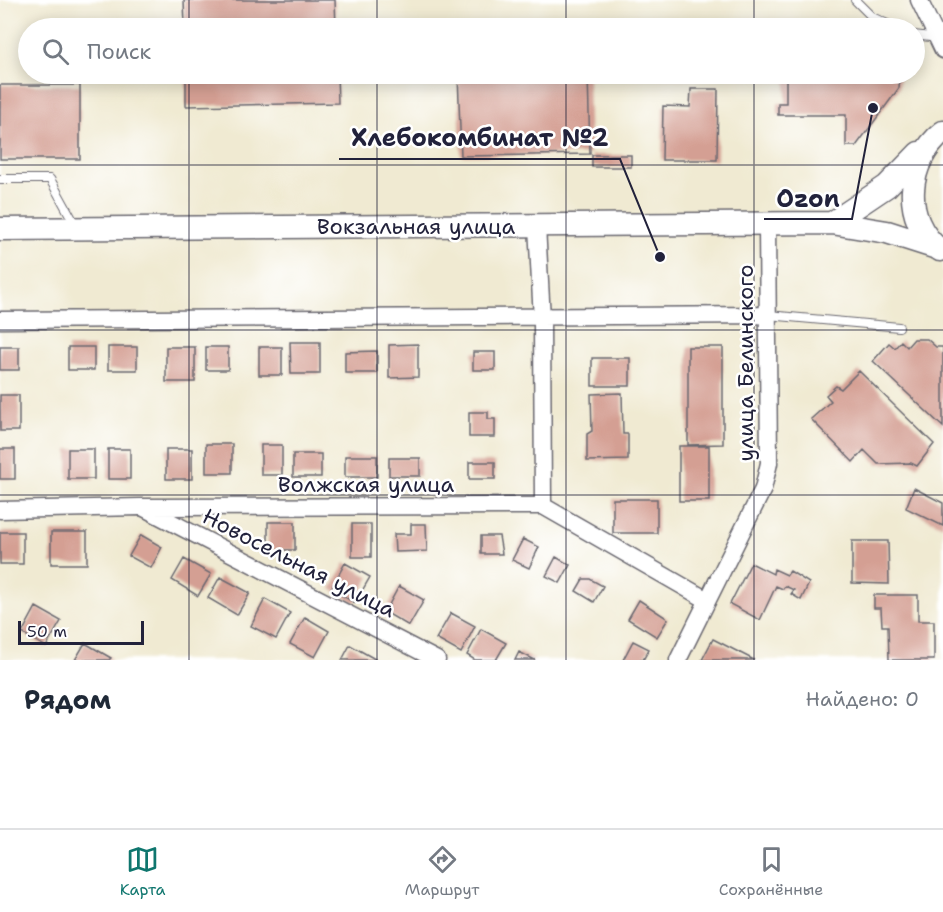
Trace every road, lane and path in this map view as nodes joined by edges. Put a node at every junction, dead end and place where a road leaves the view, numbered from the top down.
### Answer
1 (855, 0) edge
2 (919, 0) edge
3 (874, 18) edge
4 (925, 39) edge
5 (940, 44) edge
6 (937, 136) edge
7 (0, 179) edge
8 (832, 223) junction
9 (768, 225) junction
10 (537, 226) junction
11 (0, 229) edge
12 (77, 229) junction
13 (940, 250) edge
14 (768, 315) junction
15 (542, 319) junction
16 (0, 320) edge
17 (899, 327) dead end
18 (543, 506) junction
19 (140, 507) junction
20 (0, 510) edge
21 (707, 600) junction
22 (437, 660) edge
23 (678, 660) edge

1 - 3 lane
2 - 5 street
4 - 5 lane
6 - 8 main road
6 - 13 main road
7 - 12 lane
8 - 9 main road, Вокзальная улица
8 - 13 main road, Вокзальная улица
9 - 10 main road, Вокзальная улица
9 - 14 street, улица Белинского
10 - 12 main road, Вокзальная улица
10 - 15 street
11 - 12 main road, Вокзальная улица
14 - 15 street
14 - 17 lane
14 - 21 street, улица Белинского
15 - 16 street
15 - 18 street
18 - 19 street, Волжская улица
18 - 21 street, Волжская улица
19 - 20 street, Волжская улица
19 - 22 street, Новосельная улица
21 - 23 street, улица Белинского

